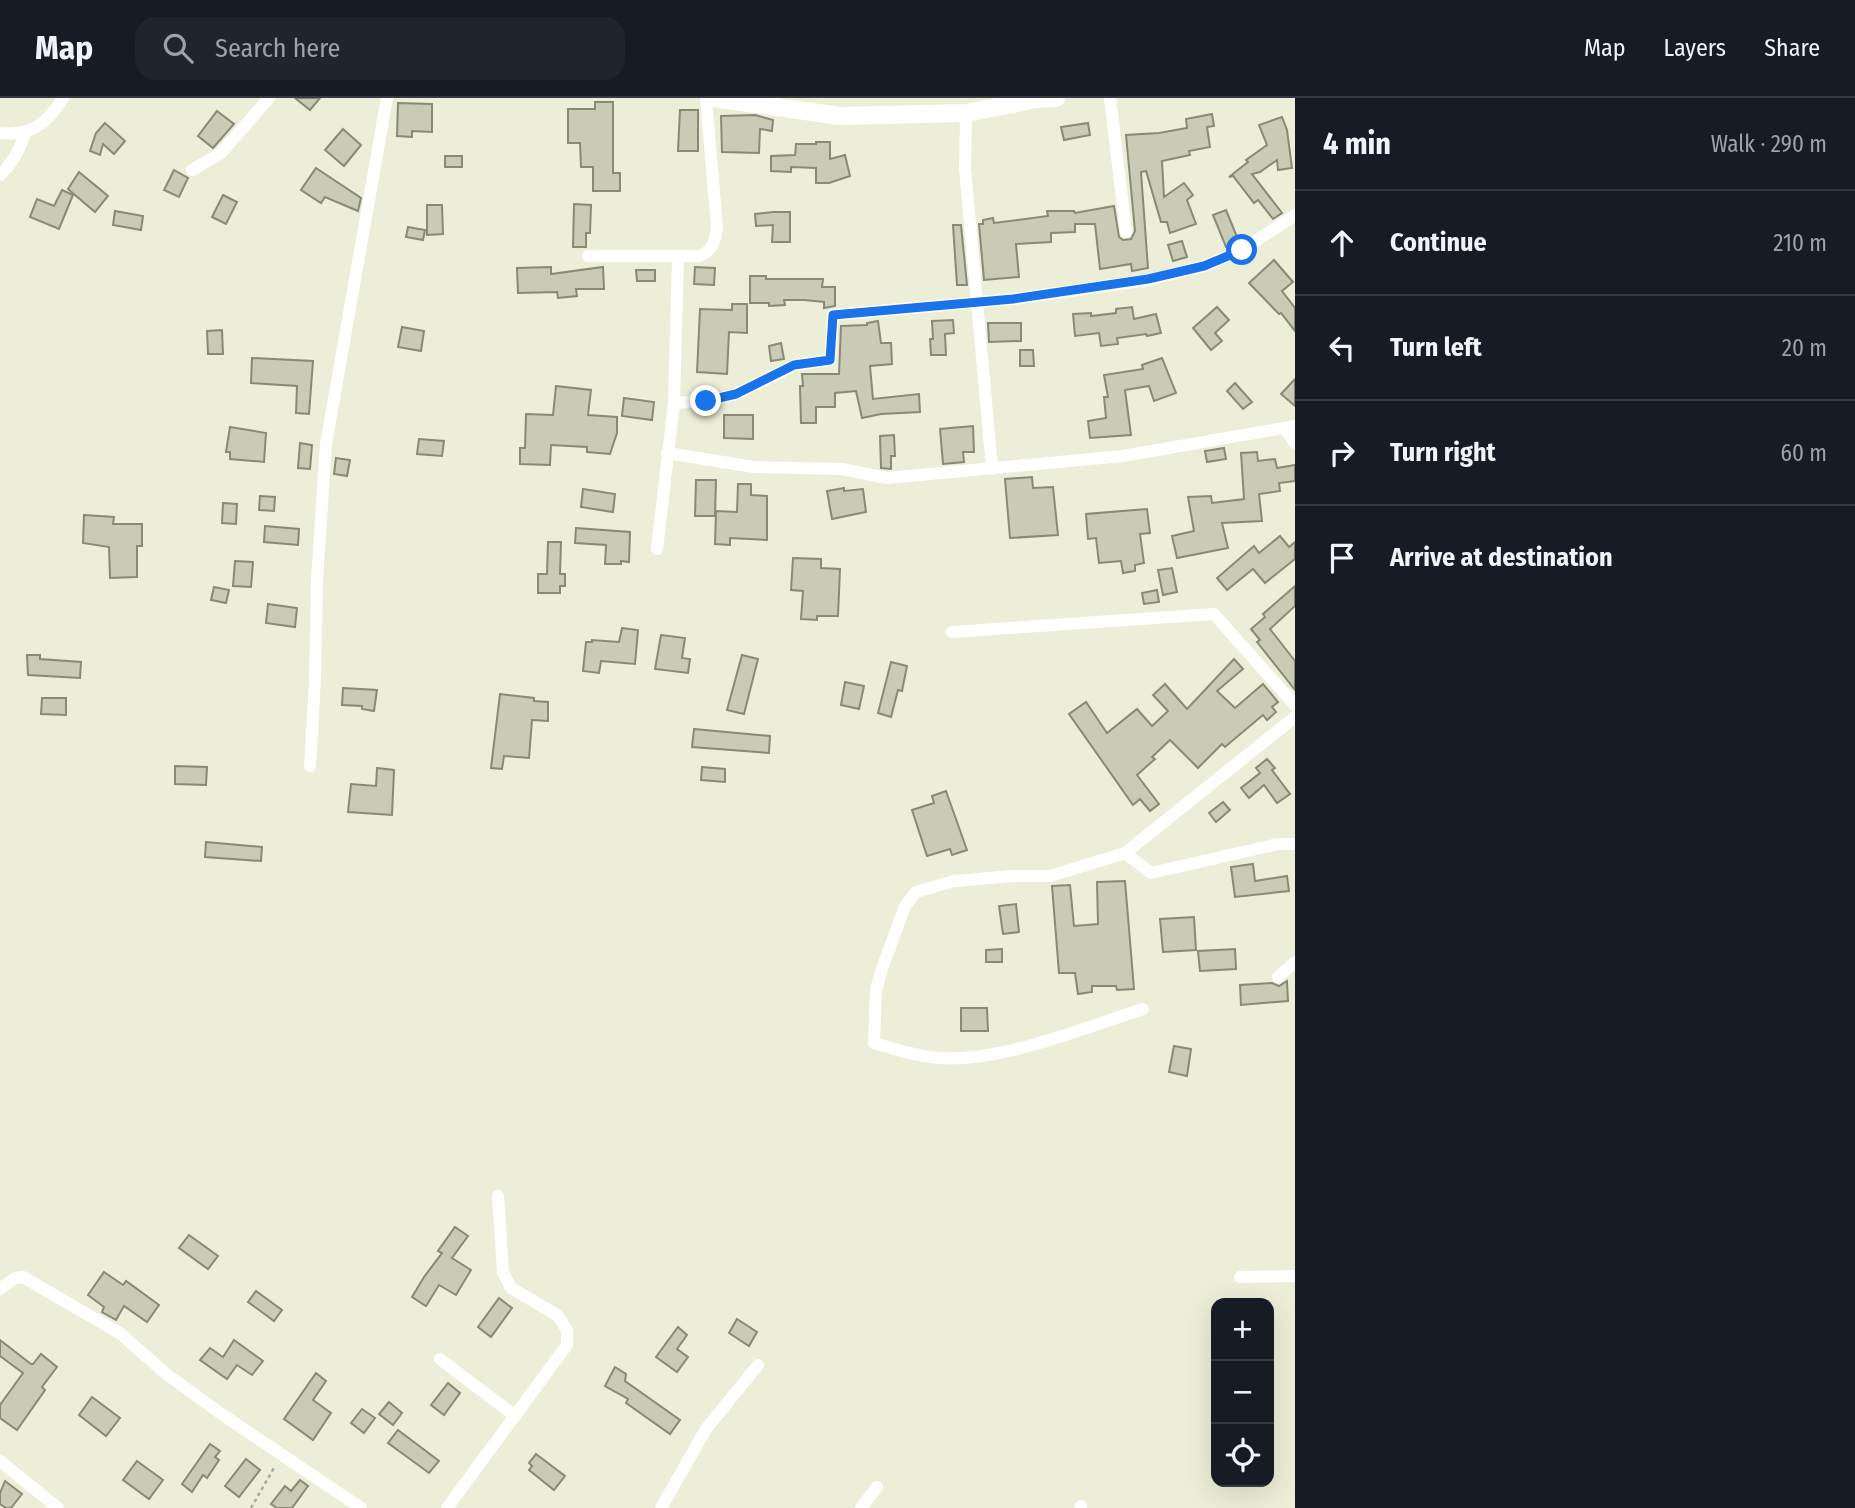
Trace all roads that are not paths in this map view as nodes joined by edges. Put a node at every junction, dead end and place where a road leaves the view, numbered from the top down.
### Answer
1 (63, 98) edge
2 (270, 98) edge
3 (387, 98) edge
4 (706, 98) edge
5 (713, 98) edge
6 (1056, 98) edge
7 (1110, 98) edge
8 (799, 104) edge
9 (966, 113) junction
10 (25, 133) junction
11 (0, 134) edge
12 (192, 170) dead end
13 (0, 175) edge
14 (1295, 215) edge
15 (1126, 232) dead end
16 (587, 256) dead end
17 (678, 257) junction
18 (975, 300) junction
19 (674, 403) junction
20 (1289, 427) edge
21 (1295, 443) edge
22 (667, 453) junction
23 (992, 469) junction
24 (657, 549) dead end
25 (952, 632) dead end
26 (1295, 705) edge
27 (1295, 717) edge
28 (310, 766) dead end
29 (1295, 844) edge
30 (1125, 853) junction
31 (1295, 962) edge
32 (1278, 977) dead end
33 (1143, 1009) dead end
34 (498, 1196) dead end
35 (1295, 1276) edge
36 (1240, 1278) dead end
37 (0, 1289) edge
38 (440, 1359) dead end
39 (758, 1365) dead end
40 (515, 1416) junction
41 (0, 1461) edge
42 (877, 1487) dead end
43 (55, 1507) edge
44 (361, 1508) edge
45 (447, 1508) edge
46 (661, 1508) edge
47 (861, 1508) edge

1 - 10 street
2 - 12 street
3 - 28 street
4 - 17 street
5 - 8 street
6 - 9 street
7 - 15 street
8 - 9 street
9 - 18 street
10 - 11 street
10 - 13 street
14 - 18 street
16 - 17 street
17 - 19 street
18 - 19 street
18 - 23 street
19 - 22 street
20 - 21 street
20 - 23 street
22 - 23 street
22 - 24 street
25 - 26 street
27 - 30 street
29 - 30 street
30 - 33 street
31 - 32 street
34 - 40 street
35 - 36 street
37 - 44 street
38 - 40 street
39 - 46 street
40 - 45 street
41 - 43 street
42 - 47 street

